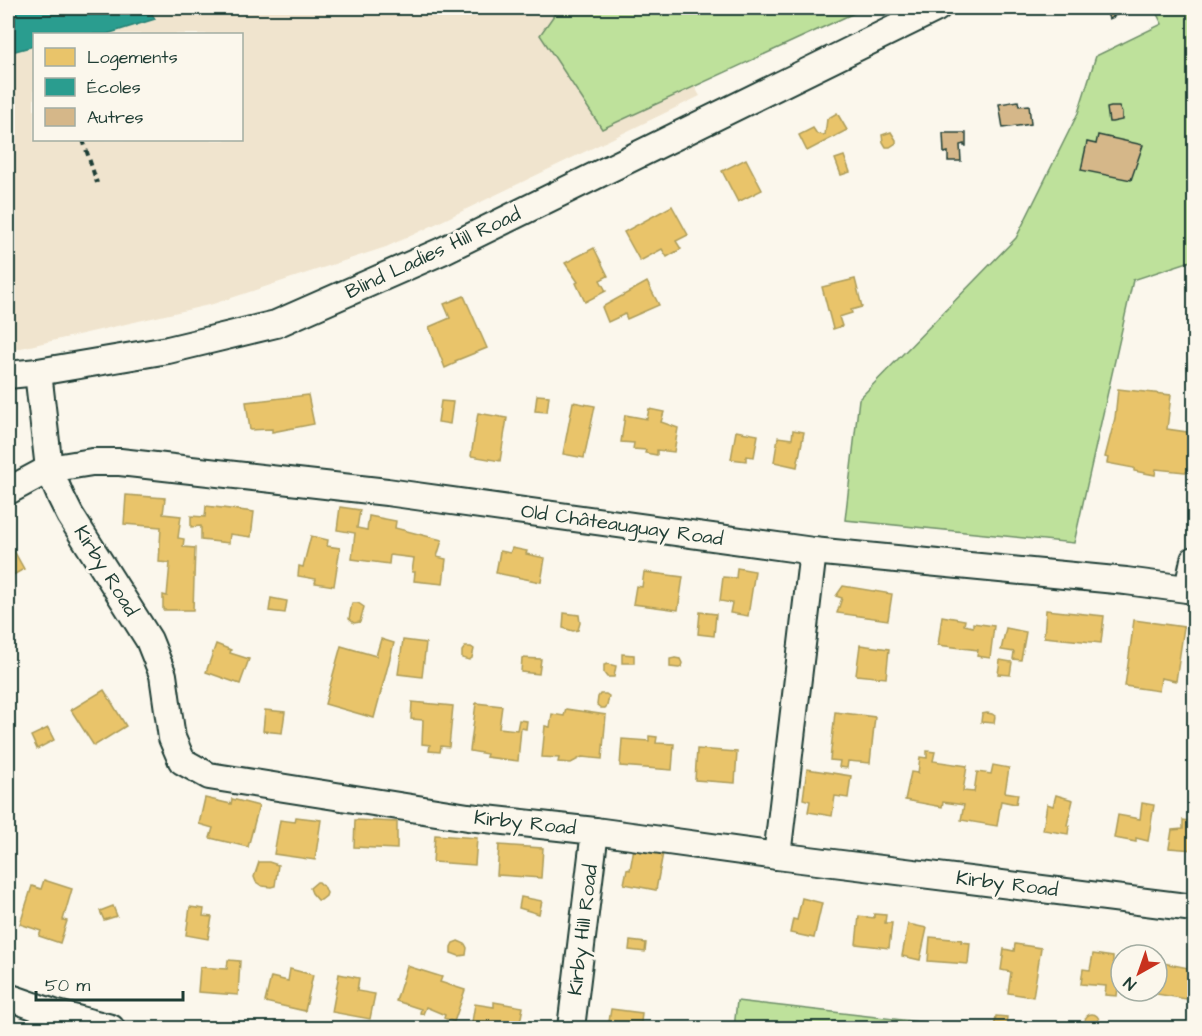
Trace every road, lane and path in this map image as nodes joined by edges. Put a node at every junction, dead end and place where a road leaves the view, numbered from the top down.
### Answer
1 (937, 8) edge
2 (83, 141) edge
3 (97, 183) dead end
4 (38, 372) junction
5 (8, 375) edge
6 (50, 469) junction
7 (8, 491) edge
8 (813, 551) junction
9 (1194, 560) edge
10 (1191, 590) edge
11 (595, 831) junction
12 (777, 856) junction
13 (1194, 908) edge
14 (8, 997) edge
15 (51, 1021) edge
16 (111, 1029) edge
17 (572, 1029) edge

1 - 4 street, Blind Ladies Hill Road
2 - 3 path
4 - 5 street, Blind Ladies Hill Road
4 - 6 street
6 - 7 street
6 - 8 street, Old Châteauguay Road
6 - 11 street, Kirby Road
8 - 10 street, Old Châteauguay Road
8 - 12 street
9 - 10 street
11 - 12 street, Kirby Road
11 - 17 street, Kirby Hill Road
12 - 13 street, Kirby Road
14 - 15 street
15 - 16 street

